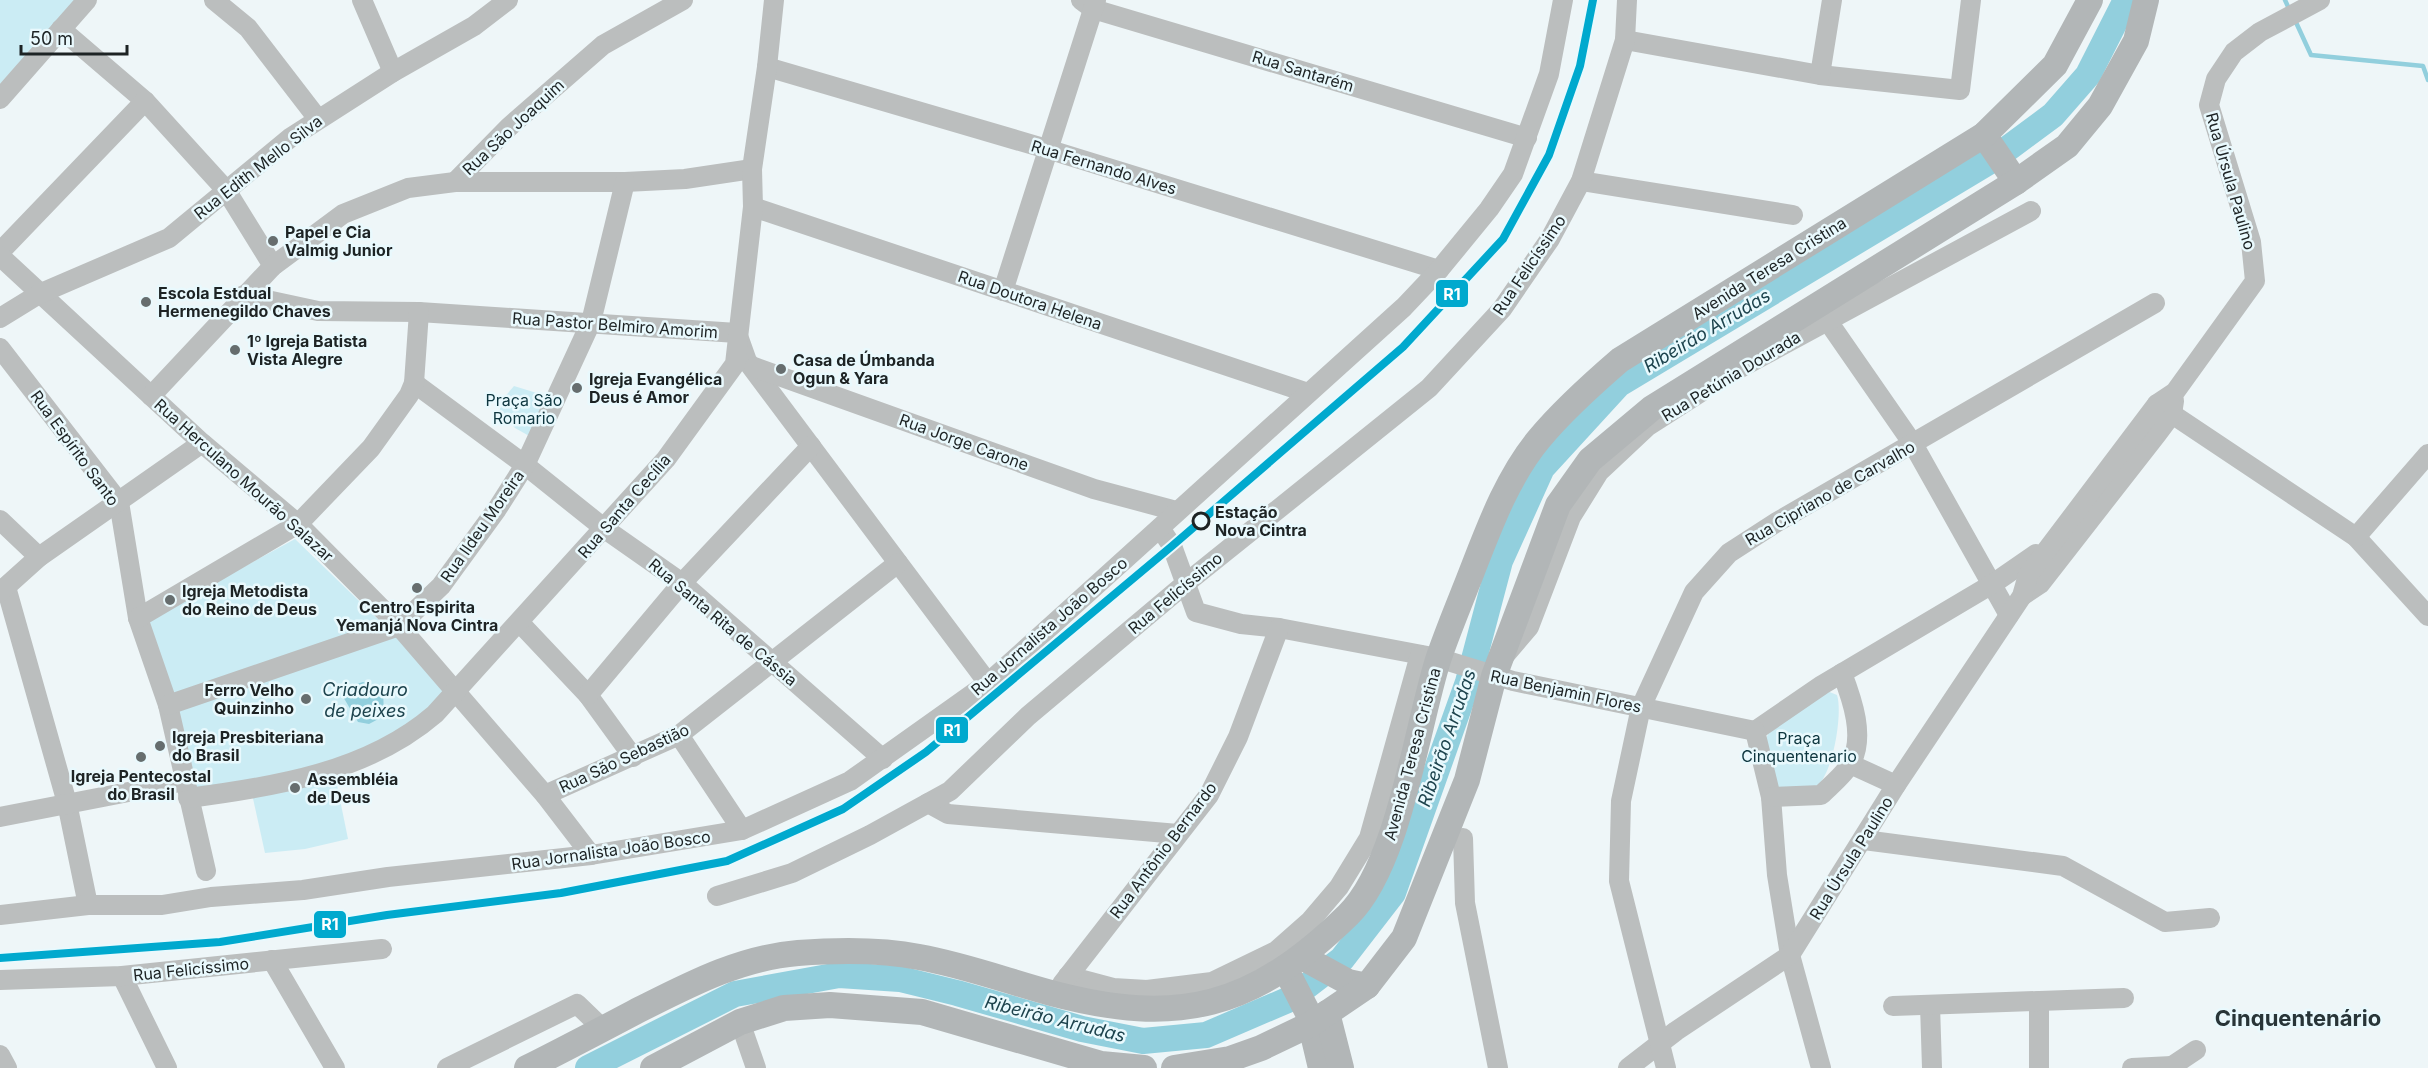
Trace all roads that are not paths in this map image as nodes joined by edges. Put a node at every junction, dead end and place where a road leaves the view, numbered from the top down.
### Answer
1 (87, 0) edge
2 (214, 0) edge
3 (362, 0) edge
4 (508, 0) edge
5 (683, 0) edge
6 (774, 0) edge
7 (1563, 0) edge
8 (1627, 0) edge
9 (1832, 0) edge
10 (1971, 0) edge
11 (2090, 0) edge
12 (2146, 0) edge
13 (1090, 3) edge
14 (2314, 3) edge
15 (61, 29) junction
16 (1625, 40) junction
17 (767, 67) junction
18 (393, 72) junction
19 (1820, 75) junction
20 (0, 99) edge
21 (145, 101) junction
22 (318, 119) junction
23 (1985, 136) junction
24 (1527, 138) junction
25 (1047, 149) junction
26 (752, 169) junction
27 (2015, 180) junction
28 (1581, 181) junction
29 (455, 182) junction
30 (625, 182) junction
31 (226, 190) junction
32 (753, 207) junction
33 (2031, 211) dead end
34 (1793, 215) dead end
35 (0, 254) edge
36 (273, 266) junction
37 (1439, 270) junction
38 (1003, 291) junction
39 (39, 294) junction
40 (244, 295) junction
41 (2155, 303) dead end
42 (419, 312) junction
43 (0, 318) edge
44 (1827, 320) junction
45 (591, 322) junction
46 (737, 333) junction
47 (0, 348) edge
48 (753, 367) junction
49 (414, 383) junction
50 (1308, 393) junction
51 (151, 396) junction
52 (2164, 409) junction
53 (202, 443) junction
54 (1913, 444) junction
55 (811, 446) junction
56 (2428, 454) edge
57 (525, 465) junction
58 (119, 502) junction
59 (1176, 512) junction
60 (0, 520) edge
61 (298, 524) junction
62 (1160, 528) junction
63 (605, 529) junction
64 (2056, 537) junction
65 (2356, 537) junction
66 (39, 557) junction
67 (898, 562) junction
68 (682, 583) junction
69 (1185, 584) junction
70 (1994, 584) junction
71 (3, 590) edge
72 (2022, 596) junction
73 (2009, 615) junction
74 (2428, 616) edge
75 (138, 618) junction
76 (520, 623) junction
77 (399, 626) junction
78 (1279, 628) junction
79 (1436, 658) junction
80 (773, 662) junction
81 (1493, 670) junction
82 (1842, 673) junction
83 (988, 683) junction
84 (454, 690) junction
85 (588, 694) junction
86 (168, 705) junction
87 (1641, 707) junction
88 (1755, 731) junction
89 (678, 735) junction
90 (633, 757) junction
91 (883, 759) junction
92 (1851, 764) junction
93 (1398, 772) junction
94 (1896, 785) junction
95 (187, 790) junction
96 (545, 795) junction
97 (1771, 797) junction
98 (67, 803) junction
99 (928, 803) junction
100 (0, 817) edge
101 (742, 830) junction
102 (1178, 834) junction
103 (1463, 838) dead end
104 (1863, 840) junction
105 (591, 855) junction
106 (1354, 863) junction
107 (1380, 864) junction
108 (206, 871) dead end
109 (717, 896) dead end
110 (88, 905) junction
111 (0, 915) edge
112 (2210, 918) dead end
113 (382, 949) dead end
114 (1790, 955) junction
115 (272, 960) junction
116 (1297, 966) junction
117 (122, 976) junction
118 (0, 980) edge
119 (1357, 984) junction
120 (1062, 985) junction
121 (2124, 998) dead end
122 (2039, 1001) junction
123 (1930, 1005) junction
124 (1893, 1006) dead end
125 (1315, 1017) junction
126 (741, 1022) junction
127 (603, 1029) junction
128 (1661, 1042) junction
129 (2196, 1050) dead end
130 (0, 1055) edge
131 (2170, 1067) edge
132 (7, 1068) edge
133 (167, 1068) edge
134 (335, 1068) edge
135 (447, 1068) edge
136 (527, 1068) edge
137 (653, 1068) edge
138 (756, 1068) edge
139 (1144, 1068) edge
140 (1174, 1068) edge
141 (1322, 1068) edge
142 (1341, 1068) edge
143 (1498, 1068) edge
144 (1628, 1068) edge
145 (1666, 1068) edge
146 (1821, 1068) edge
147 (1932, 1068) edge
148 (2039, 1068) edge
149 (2132, 1068) edge

1 - 15 street
2 - 22 street
3 - 18 street
4 - 18 street, Rua Edith Mello Silva
5 - 29 street, Rua São Joaquim
6 - 17 street, Rua Santa Cecília
7 - 24 street, Rua Jornalista João Bosco
8 - 16 street, Rua Felicíssimo
9 - 19 street
10 - 19 street
11 - 23 main road, Avenida Teresa Cristina
12 - 27 main road
13 - 24 street, Rua Santarém
13 - 25 street
14 - 52 street, Rua Úrsula Paulino
15 - 20 street
15 - 21 street
16 - 19 street
16 - 28 street, Rua Felicíssimo
17 - 25 street, Rua Fernando Alves
17 - 26 street, Rua Santa Cecília
18 - 22 street, Rua Edith Mello Silva
21 - 31 street
21 - 35 street
22 - 31 street, Rua Edith Mello Silva
23 - 27 main road
23 - 79 main road, Avenida Teresa Cristina
24 - 37 street, Rua Jornalista João Bosco
25 - 37 street, Rua Fernando Alves
25 - 38 street
26 - 30 street
26 - 32 street, Rua Santa Cecília
27 - 81 main road
28 - 34 street
28 - 69 street, Rua Felicíssimo
29 - 30 street
29 - 36 street, Rua São Joaquim
30 - 45 street, Rua Ildeu Moreira
31 - 36 street
31 - 39 street, Rua Edith Mello Silva
32 - 38 street, Rua Doutora Helena
32 - 46 street, Rua Santa Cecília
33 - 44 street, Rua Petúnia Dourada
35 - 39 street, Rua Herculano Mourão Salazar
36 - 40 street, Rua São Joaquim
37 - 50 street, Rua Jornalista João Bosco
38 - 50 street, Rua Doutora Helena
39 - 43 street, Rua Edith Mello Silva
39 - 51 street, Rua Herculano Mourão Salazar
40 - 42 street, Rua Pastor Belmiro Amorim
40 - 51 street, Rua São Joaquim
41 - 54 street, Rua Cipriano de Carvalho
42 - 45 street, Rua Pastor Belmiro Amorim
42 - 49 street
44 - 54 street
44 - 81 street, Rua Petúnia Dourada
45 - 46 street, Rua Pastor Belmiro Amorim
45 - 57 street, Rua Ildeu Moreira
46 - 48 street, Rua Pastor Belmiro Amorim
46 - 63 street, Rua Santa Cecília
47 - 58 street, Rua Espírito Santo
48 - 55 street, Rua Pastor Belmiro Amorim
48 - 59 street, Rua Jorge Carone
49 - 57 street, Rua Santa Rita de Cássia
49 - 61 street
50 - 59 street, Rua Jornalista João Bosco
51 - 53 street, Rua Herculano Mourão Salazar
52 - 64 street, Rua Úrsula Paulino
52 - 65 street
52 - 72 street, Rua Úrsula Paulino
53 - 58 street
53 - 61 street, Rua Herculano Mourão Salazar
54 - 70 street
54 - 87 street, Rua Cipriano de Carvalho
55 - 67 street, Rua Pastor Belmiro Amorim
55 - 68 street
56 - 65 street
57 - 63 street, Rua Santa Rita de Cássia
57 - 77 street, Rua Ildeu Moreira
58 - 66 street
58 - 75 street, Rua Espírito Santo
59 - 62 street, Rua Jornalista João Bosco
60 - 66 street
61 - 75 street
61 - 77 street, Rua Herculano Mourão Salazar
62 - 69 street
62 - 83 street, Rua Jornalista João Bosco
63 - 68 street, Rua Santa Rita de Cássia
63 - 76 street, Rua Santa Cecília
64 - 70 street
64 - 72 street, Rua Úrsula Paulino
65 - 74 street
66 - 71 street
67 - 80 street, Rua São Sebastião
67 - 83 street, Rua Pastor Belmiro Amorim
68 - 80 street, Rua Santa Rita de Cássia
68 - 85 street
69 - 78 street, Rua Benjamin Flores
69 - 99 street, Rua Felicíssimo
70 - 73 street
70 - 82 street
71 - 98 street
72 - 73 street, Rua Úrsula Paulino
73 - 94 street, Rua Úrsula Paulino
75 - 86 street, Rua Espírito Santo
76 - 84 street, Rua Santa Cecília
76 - 85 street
77 - 84 street, Rua Herculano Mourão Salazar
77 - 86 street, Rua Ildeu Moreira
78 - 79 street, Rua Benjamin Flores
78 - 102 street, Rua Antônio Bernardo
79 - 81 street, Rua Benjamin Flores
79 - 93 main road, Avenida Teresa Cristina
80 - 89 street, Rua São Sebastião
80 - 91 street, Rua Santa Rita de Cássia
81 - 87 street, Rua Benjamin Flores
81 - 119 main road
82 - 88 street
82 - 92 street
83 - 91 street, Rua Jornalista João Bosco
84 - 95 street, Rua Santa Cecília
84 - 96 street, Rua Herculano Mourão Salazar
85 - 90 street
86 - 95 street, Rua Espírito Santo
87 - 88 street, Rua Benjamin Flores
87 - 128 street, Rua Cipriano de Carvalho
88 - 97 street
89 - 90 street, Rua São Sebastião
89 - 101 street
90 - 96 street, Rua São Sebastião
91 - 101 street, Rua Jornalista João Bosco
92 - 94 street
92 - 97 street
93 - 106 street, Avenida Teresa Cristina
93 - 107 main road, Avenida Teresa Cristina
94 - 104 street, Rua Úrsula Paulino
95 - 98 street, Rua Santa Cecília
95 - 108 street, Rua Espírito Santo
96 - 105 street, Rua Herculano Mourão Salazar
97 - 114 street
98 - 100 street, Rua Santa Cecília
98 - 110 street
99 - 102 street
99 - 109 street, Rua Felicíssimo
101 - 105 street, Rua Jornalista João Bosco
102 - 120 street, Rua Antônio Bernardo
103 - 143 street
104 - 112 street
104 - 114 street, Rua Úrsula Paulino
105 - 110 street, Rua Jornalista João Bosco
106 - 107 street
106 - 120 street, Avenida Teresa Cristina
107 - 116 main road, Avenida Teresa Cristina
110 - 111 street, Rua Jornalista João Bosco
113 - 115 street, Rua Felicíssimo
114 - 128 street, Rua Úrsula Paulino
114 - 146 street
115 - 117 street, Rua Felicíssimo
115 - 134 street
116 - 119 main road
116 - 120 main road, Avenida Teresa Cristina
116 - 125 main road
117 - 118 street, Rua Felicíssimo
117 - 133 street
119 - 125 main road
120 - 127 main road, Avenida Teresa Cristina
121 - 122 street
122 - 123 street
122 - 148 street
123 - 124 street
123 - 147 street
125 - 140 main road
125 - 141 main road
125 - 142 main road
126 - 137 main road
126 - 138 street
126 - 139 main road
127 - 135 street
127 - 136 main road, Avenida Teresa Cristina
128 - 144 street, Rua Úrsula Paulino
128 - 145 street, Rua Cipriano de Carvalho
129 - 131 street
130 - 132 street
131 - 149 street

